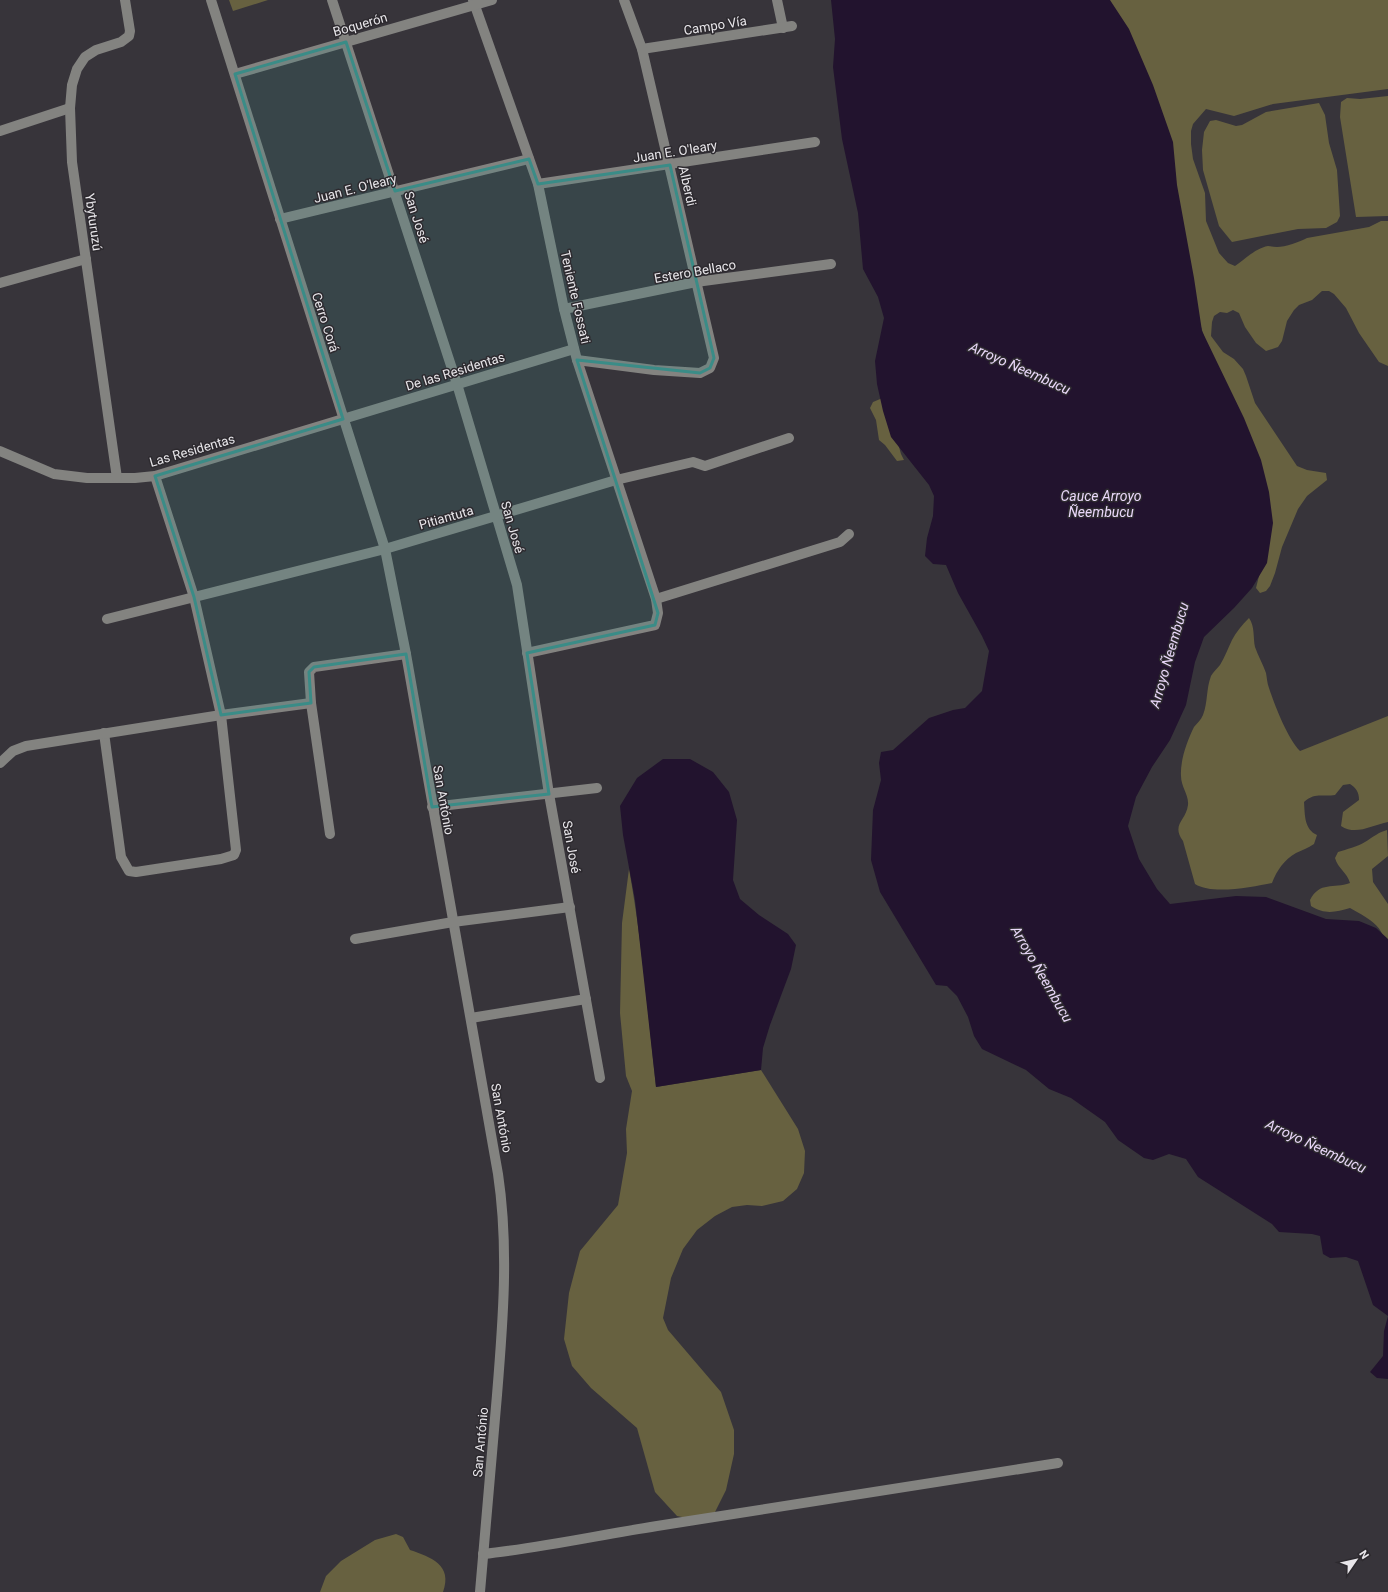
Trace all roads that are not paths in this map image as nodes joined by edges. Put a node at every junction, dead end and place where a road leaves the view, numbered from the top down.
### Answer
1 (125, 0) edge
2 (211, 0) edge
3 (332, 0) edge
4 (492, 0) edge
5 (624, 0) edge
6 (777, 0) edge
7 (474, 2) edge
8 (346, 42) junction
9 (642, 49) junction
10 (235, 74) junction
11 (70, 108) junction
12 (0, 131) edge
13 (815, 142) dead end
14 (529, 159) junction
15 (670, 165) junction
16 (538, 184) junction
17 (395, 191) junction
18 (280, 219) junction
19 (86, 260) junction
20 (831, 264) dead end
21 (696, 282) junction
22 (0, 283) edge
23 (564, 309) junction
24 (574, 349) junction
25 (577, 360) junction
26 (457, 384) junction
27 (344, 419) junction
28 (789, 438) dead end
29 (0, 451) edge
30 (155, 476) junction
31 (116, 478) junction
32 (616, 480) junction
33 (496, 516) junction
34 (849, 534) dead end
35 (385, 549) junction
36 (194, 597) junction
37 (656, 599) junction
38 (107, 618) dead end
39 (527, 653) junction
40 (406, 654) junction
41 (311, 703) junction
42 (221, 715) junction
43 (104, 734) junction
44 (0, 763) edge
45 (597, 788) dead end
46 (549, 794) junction
47 (432, 807) junction
48 (330, 834) dead end
49 (570, 907) junction
50 (453, 922) junction
51 (355, 939) dead end
52 (586, 999) junction
53 (471, 1018) junction
54 (600, 1078) dead end
55 (1058, 1463) dead end
56 (483, 1554) junction
57 (480, 1592) edge

1 - 11 street, Ybyturuzú
2 - 10 street, Cerro Corá
3 - 8 street, San José
4 - 7 street, Boquerón
5 - 9 street, Alberdi
6 - 9 street, Campo Vía
7 - 8 street, Boquerón
7 - 14 street, Teniente Fossati
8 - 10 street, Boquerón
8 - 17 street, San José
9 - 15 street, Alberdi
10 - 18 street, Cerro Corá
11 - 12 street
11 - 19 street, Ybyturuzú
13 - 15 street, Juan E. O'leary
14 - 16 street, Teniente Fossati
14 - 17 street, Juan E. O'leary
15 - 16 street, Juan E. O'leary
15 - 21 street, Alberdi
16 - 23 street, Teniente Fossati
17 - 18 street, Juan E. O'leary
17 - 26 street, San José
18 - 27 street, Cerro Corá
19 - 22 street
19 - 31 street, Ybyturuzú
20 - 21 street, Estero Bellaco
21 - 23 street, Estero Bellaco
21 - 25 street, Alberdi
23 - 24 street, Teniente Fossati
24 - 25 street, Teniente Fossati
24 - 26 street, De las Residentas
25 - 32 street, Teniente Fossati
26 - 27 street, De las Residentas
26 - 33 street, San José
27 - 30 street, Las Residentas
27 - 35 street, Cerro Corá
28 - 32 street, Pitiantuta
29 - 31 street, Las Residentas
30 - 31 street, Las Residentas
30 - 36 street
32 - 33 street, Pitiantuta
32 - 37 street, Teniente Fossati
33 - 35 street, Pitiantuta
33 - 39 street, San José
34 - 37 street
35 - 36 street, Pitiantuta
35 - 40 street, Cerro Corá
36 - 38 street, Pitiantuta
36 - 42 street
37 - 39 street, Teniente Fossati
39 - 46 street, San José
40 - 41 street
40 - 47 street, San António
41 - 42 street
41 - 48 street
42 - 43 street
42 - 43 street
43 - 44 street
45 - 46 street
46 - 47 street
46 - 49 street, San José
47 - 50 street, San António
49 - 50 street
49 - 52 street, San José
50 - 51 street
50 - 53 street, San António
52 - 53 street
52 - 54 street, San José
53 - 56 street, San António
55 - 56 street
56 - 57 street, San António

